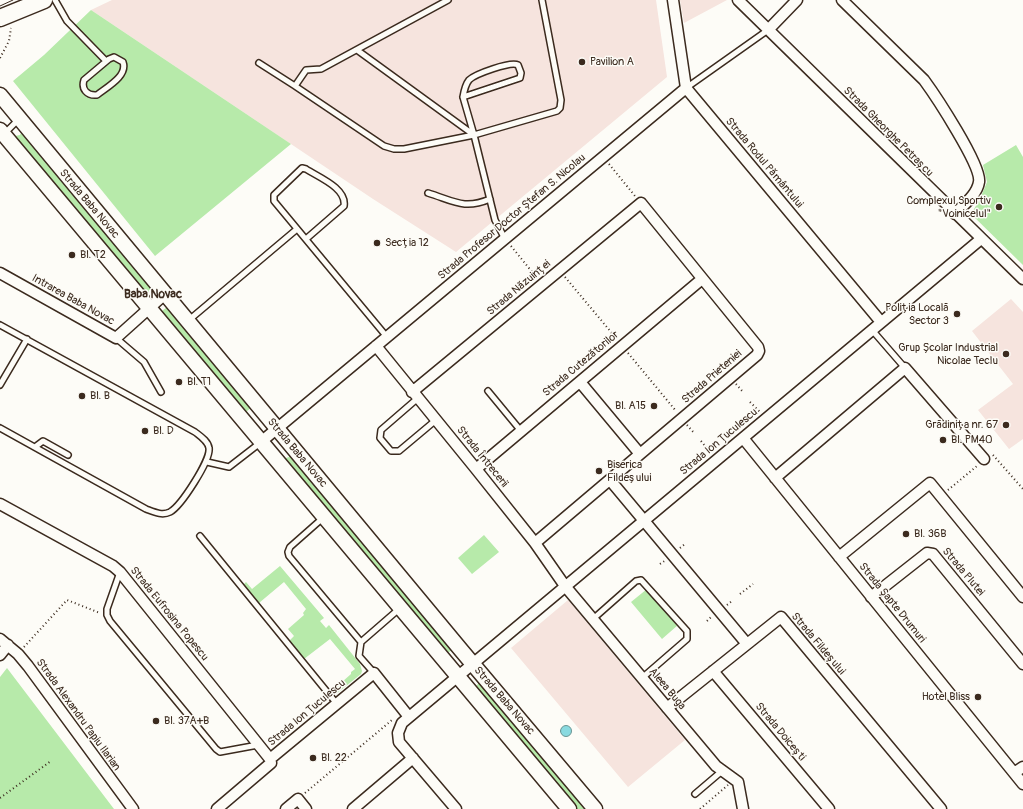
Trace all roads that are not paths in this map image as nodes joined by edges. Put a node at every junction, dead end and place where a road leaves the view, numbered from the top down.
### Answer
1 (44, 0) edge
2 (55, 0) edge
3 (448, 0) edge
4 (542, 0) edge
5 (673, 0) edge
6 (738, 0) edge
7 (797, 0) edge
8 (842, 0) edge
9 (3, 16) edge
10 (768, 30) junction
11 (357, 50) junction
12 (106, 61) junction
13 (259, 63) dead end
14 (295, 86) junction
15 (686, 88) junction
16 (0, 95) edge
17 (463, 97) junction
18 (19, 119) junction
19 (1, 135) edge
20 (474, 135) junction
21 (428, 193) dead end
22 (490, 199) junction
23 (641, 203) joint
24 (955, 214) junction
25 (297, 229) junction
26 (306, 239) junction
27 (505, 239) junction
28 (981, 239) junction
29 (0, 273) edge
30 (702, 278) junction
31 (1023, 280) edge
32 (165, 294) junction
33 (150, 307) junction
34 (188, 321) junction
35 (882, 322) junction
36 (0, 325) edge
37 (872, 330) junction
38 (387, 337) junction
39 (116, 338) junction
40 (27, 339) junction
41 (376, 346) junction
42 (905, 368) junction
43 (580, 382) junction
44 (0, 385) edge
45 (488, 391) dead end
46 (161, 392) dead end
47 (415, 395) junction
48 (436, 420) junction
49 (0, 428) edge
50 (277, 429) junction
51 (521, 431) junction
52 (743, 438) junction
53 (262, 441) junction
54 (34, 447) junction
55 (640, 454) junction
56 (68, 455) dead end
57 (984, 459) road end
58 (207, 462) junction
59 (476, 469) junction
60 (775, 478) junction
61 (610, 480) junction
62 (0, 504) edge
63 (325, 516) junction
64 (644, 520) junction
65 (200, 536) dead end
66 (535, 543) junction
67 (839, 557) junction
68 (120, 572) junction
69 (565, 586) junction
70 (871, 597) junction
71 (1023, 597) edge
72 (400, 608) junction
73 (592, 619) junction
74 (0, 639) edge
75 (361, 642) junction
76 (747, 644) junction
77 (8, 646) junction
78 (0, 655) edge
79 (472, 664) junction
80 (1023, 664) edge
81 (713, 671) junction
82 (374, 673) junction
83 (457, 676) junction
84 (642, 678) junction
85 (337, 704) junction
86 (667, 708) junction
87 (406, 713) junction
88 (258, 745) junction
89 (413, 758) junction
90 (270, 759) junction
91 (1023, 766) edge
92 (722, 771) junction
93 (1014, 773) junction
94 (1023, 784) edge
95 (695, 794) dead end
96 (133, 809) edge
97 (216, 809) edge
98 (286, 809) edge
99 (306, 809) edge
100 (353, 809) edge
101 (456, 809) edge
102 (569, 809) edge
103 (595, 809) edge
104 (743, 809) edge
105 (828, 809) edge
106 (941, 809) edge

1 - 9 main road
2 - 12 lane
3 - 11 lane
4 - 20 lane
5 - 15 street
6 - 10 street, Strada Gheorghe Petrașcu
7 - 10 street
8 - 24 street
10 - 15 lane, Strada Profesor Doctor Ștefan S. Nicolau
10 - 24 street, Strada Gheorghe Petrașcu
11 - 14 lane
11 - 20 lane
12 - 12 lane
13 - 14 lane
14 - 20 lane
15 - 27 street, Strada Profesor Doctor Ștefan S. Nicolau
15 - 35 street, Strada Rodul Pământului
16 - 18 main road, Strada Baba Novac
17 - 17 lane
17 - 20 lane
18 - 19 lane
18 - 32 main road, Strada Baba Novac
19 - 33 main road, Strada Baba Novac
20 - 22 lane
21 - 22 lane
22 - 27 lane
23 - 30 street, Strada Prieteniei
23 - 47 street, Strada Năzuinței
24 - 28 street, Strada Gheorghe Petrașcu
25 - 26 lane
25 - 26 lane
25 - 34 lane
26 - 38 lane
27 - 38 street, Strada Profesor Doctor Ștefan S. Nicolau
28 - 31 street, Strada Gheorghe Petrașcu
28 - 35 street, Strada Ion Țuculescu
29 - 39 street, Intrarea Baba Novac
30 - 43 street, Strada Cutezătorilor
30 - 55 street, Strada Prieteniei
32 - 33 street, Intrarea Baba Novac
32 - 34 main road, Strada Baba Novac
33 - 39 street, Intrarea Baba Novac
33 - 53 main road, Strada Baba Novac
34 - 50 main road, Strada Baba Novac
35 - 37 street, Strada Ion Țuculescu
36 - 40 lane
37 - 42 lane
37 - 52 street, Strada Ion Țuculescu
38 - 41 street, Strada Profesor Doctor Ștefan S. Nicolau
39 - 46 lane
40 - 44 lane
40 - 58 lane
41 - 47 street, Strada Întrecerii
41 - 50 street, Strada Profesor Doctor Ștefan S. Nicolau
42 - 57 street
42 - 60 street
43 - 51 street, Strada Cutezătorilor
43 - 55 street
45 - 51 lane
47 - 48 street, Strada Întrecerii
47 - 48 lane
48 - 59 street, Strada Întrecerii
49 - 54 lane
50 - 53 street, Strada Profesor Doctor Ștefan S. Nicolau
50 - 79 main road, Strada Baba Novac
51 - 59 street, Strada Cutezătorilor
52 - 60 street, Strada Șapte Drumuri
52 - 64 street, Strada Ion Țuculescu
53 - 58 lane
53 - 63 main road, Strada Baba Novac
54 - 56 lane
54 - 58 lane
55 - 61 street, Strada Prieteniei
59 - 66 street, Strada Întrecerii
60 - 67 street, Strada Șapte Drumuri
61 - 64 street
61 - 66 street, Strada Prieteniei
62 - 68 street, Strada Eufrosina Popescu
63 - 72 main road, Strada Baba Novac
63 - 75 lane
64 - 69 street, Strada Ion Țuculescu
64 - 76 street
65 - 85 lane
66 - 69 street, Strada Întrecerii
67 - 70 street, Strada Șapte Drumuri
67 - 71 street
68 - 88 street, Strada Eufrosina Popescu
68 - 88 lane
69 - 73 street, Aleea Buga
69 - 79 street, Strada Ion Țuculescu
70 - 80 street, Strada Plutei
70 - 93 street, Strada Șapte Drumuri
72 - 75 lane
72 - 83 main road, Strada Baba Novac
73 - 84 street, Aleea Buga
73 - 84 lane
74 - 77 street, Strada Alexandru Papiu Ilarian
75 - 82 lane
76 - 81 street
76 - 106 street, Strada Fildeșului
77 - 78 street
77 - 96 street, Strada Alexandru Papiu Ilarian
79 - 83 street, Strada Ion Țuculescu
79 - 103 main road, Strada Baba Novac
81 - 86 street
81 - 105 street, Strada Doicești
82 - 85 street, Strada Ion Țuculescu
82 - 87 street
83 - 87 street
83 - 102 main road, Strada Baba Novac
84 - 86 street, Aleea Buga
85 - 90 street, Strada Ion Țuculescu
86 - 92 street, Aleea Buga
87 - 89 street
88 - 90 street, Strada Eufrosina Popescu
89 - 100 street
89 - 101 street
90 - 97 street, Strada Ion Țuculescu
91 - 93 street
92 - 95 lane
92 - 104 street, Aleea Buga
93 - 94 street, Strada Șapte Drumuri
98 - 99 street

